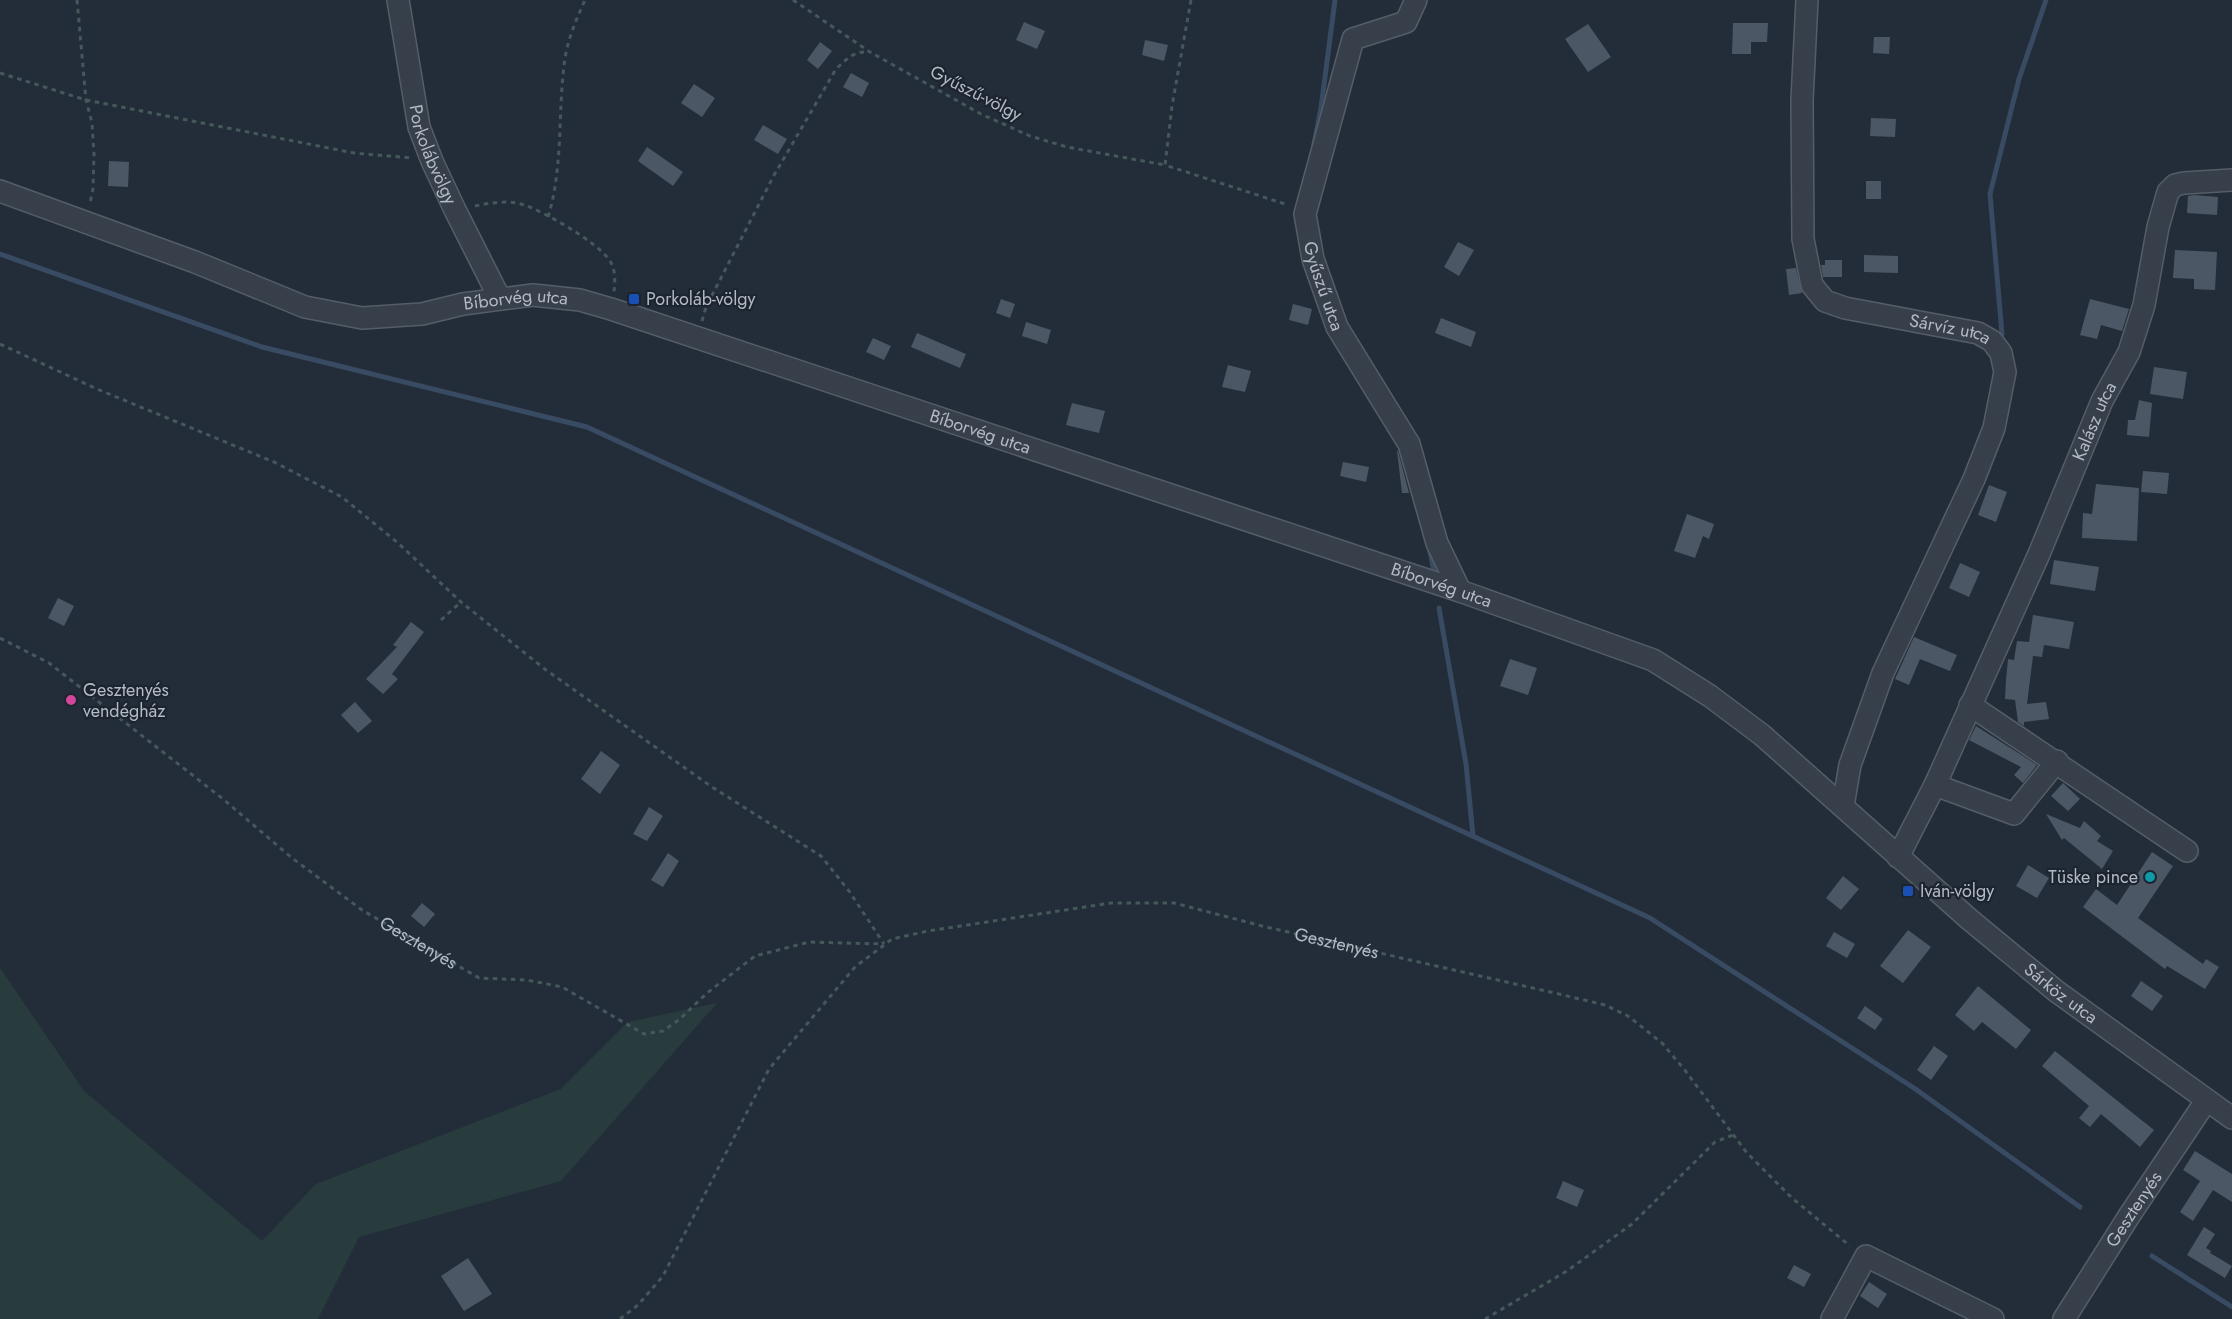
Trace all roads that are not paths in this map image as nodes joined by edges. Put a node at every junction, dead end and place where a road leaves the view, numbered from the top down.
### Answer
1 (398, 0) edge
2 (1416, 0) edge
3 (1807, 0) edge
4 (2232, 180) edge
5 (0, 191) edge
6 (500, 299) junction
7 (1460, 591) junction
8 (1970, 705) junction
9 (2057, 761) junction
10 (1935, 785) junction
11 (1844, 806) junction
12 (2187, 851) dead end
13 (1898, 857) junction
14 (2206, 1101) junction
15 (2232, 1118) edge
16 (1832, 1319) edge
17 (1993, 1319) edge
18 (2064, 1319) edge

1 - 6 street, Porkolábvölgy
2 - 7 street, Gyűszű utca
3 - 11 street, Sárvíz utca
4 - 8 street, Kalász utca
5 - 6 street, Bíborvég utca
6 - 7 street, Bíborvég utca
7 - 11 street, Bíborvég utca
8 - 9 street
8 - 10 street, Kalász utca
9 - 10 street
9 - 12 street
10 - 13 street, Kalász utca
11 - 13 street, Bíborvég utca
13 - 14 street, Sárköz utca
14 - 15 street, Sárköz utca
14 - 18 street, Gesztenyés
16 - 17 street

